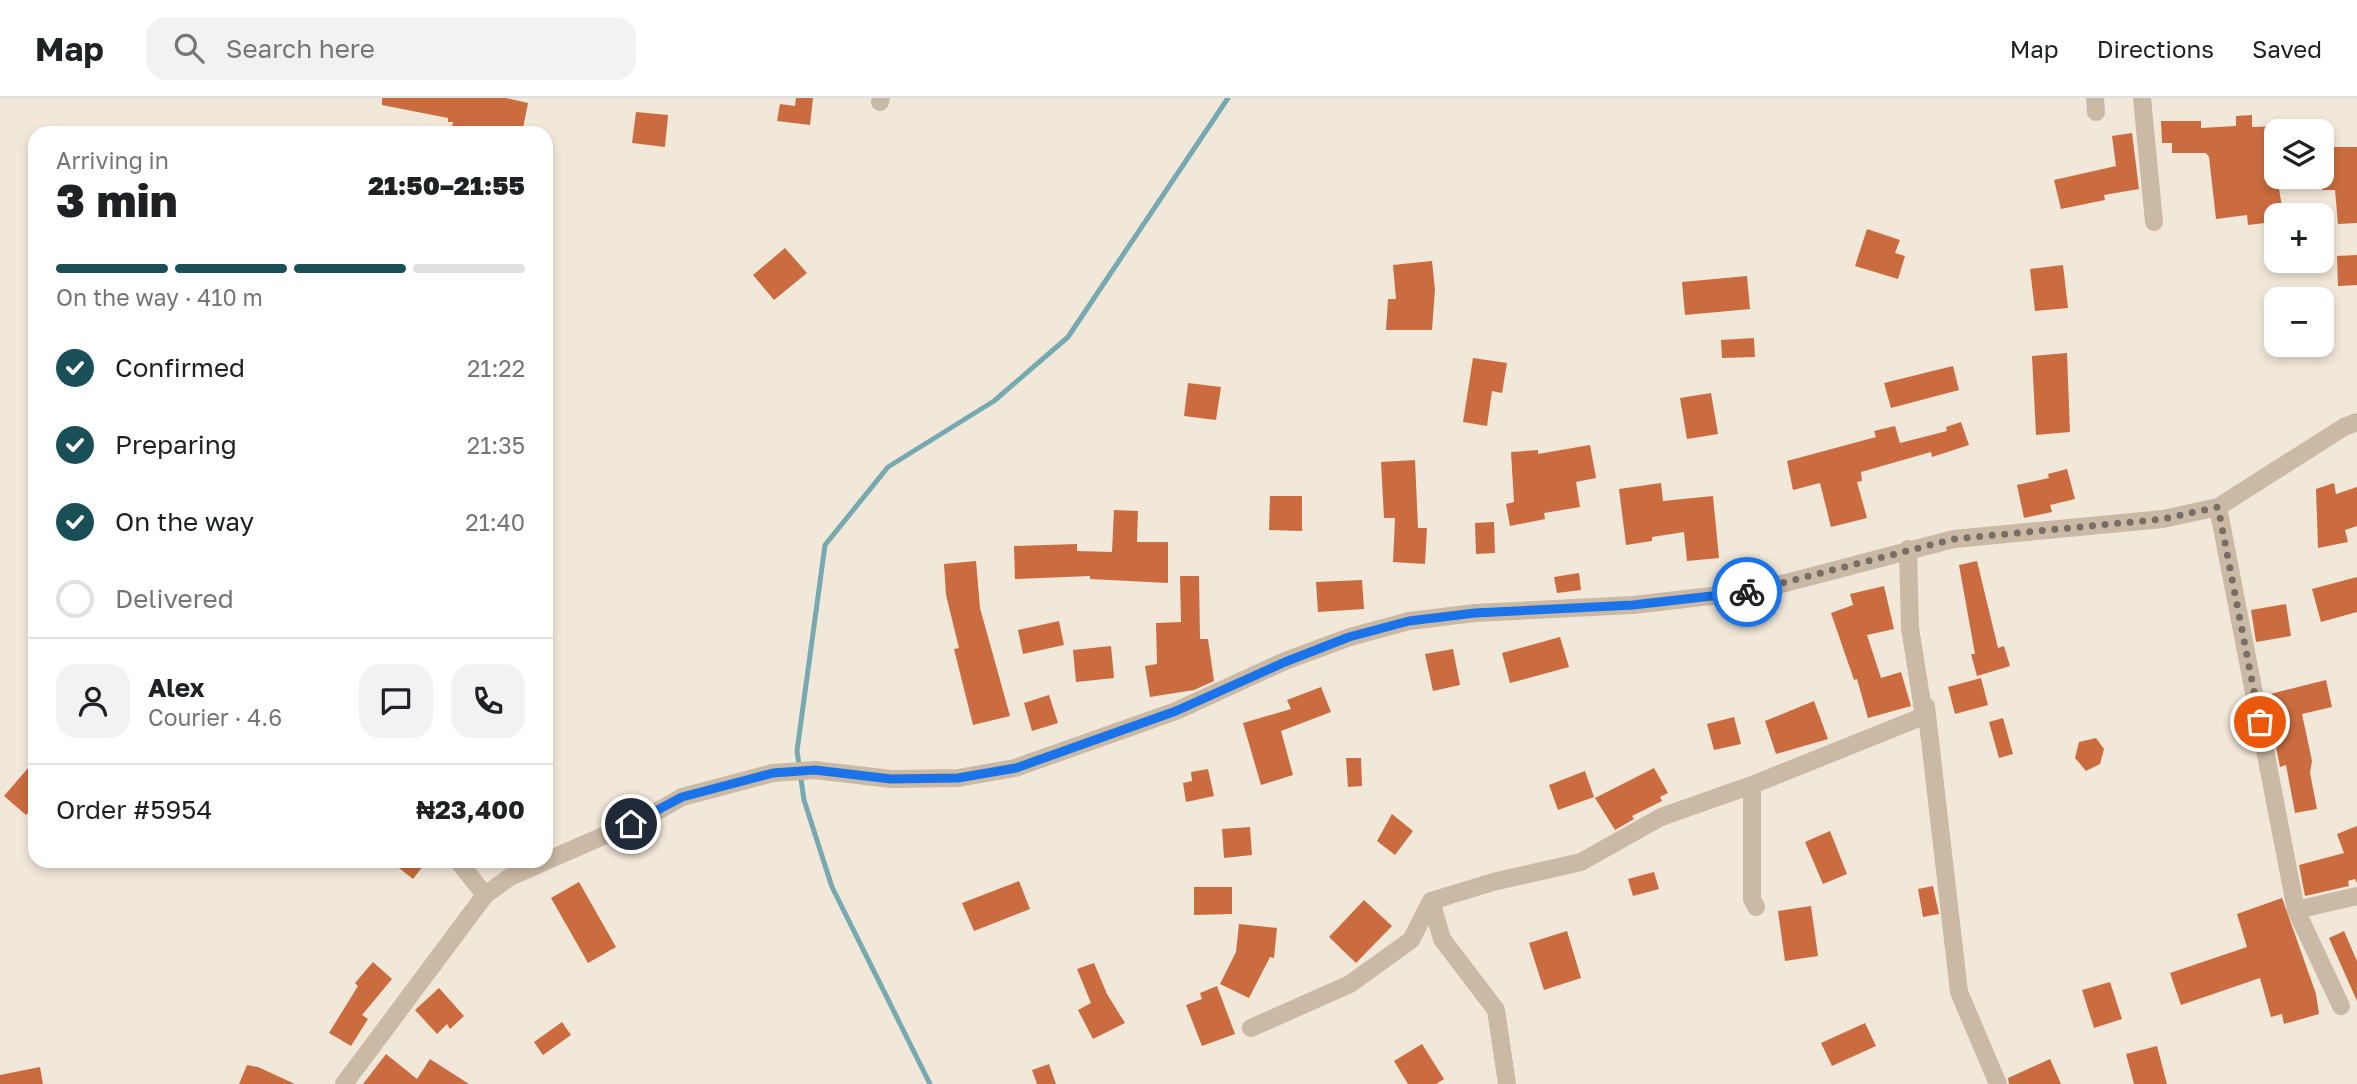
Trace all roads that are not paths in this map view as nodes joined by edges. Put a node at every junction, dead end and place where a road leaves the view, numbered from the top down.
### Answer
1 (2142, 98) edge
2 (2154, 222) dead end
3 (2357, 422) edge
4 (2218, 507) junction
5 (1908, 549) junction
6 (1752, 785) junction
7 (553, 858) edge
8 (464, 868) edge
9 (530, 868) edge
10 (485, 895) junction
11 (2357, 896) edge
12 (1431, 901) junction
13 (1755, 907) dead end
14 (2296, 910) junction
15 (2341, 1006) dead end
16 (1251, 1028) dead end
17 (344, 1084) edge
18 (1507, 1084) edge
19 (1998, 1084) edge

1 - 2 street
3 - 4 street
4 - 5 street
4 - 14 street
5 - 6 street
5 - 7 street
5 - 19 street
6 - 12 street
6 - 13 street
8 - 10 street
9 - 10 street
10 - 17 street
11 - 14 street
12 - 16 street
12 - 18 street
14 - 15 street

